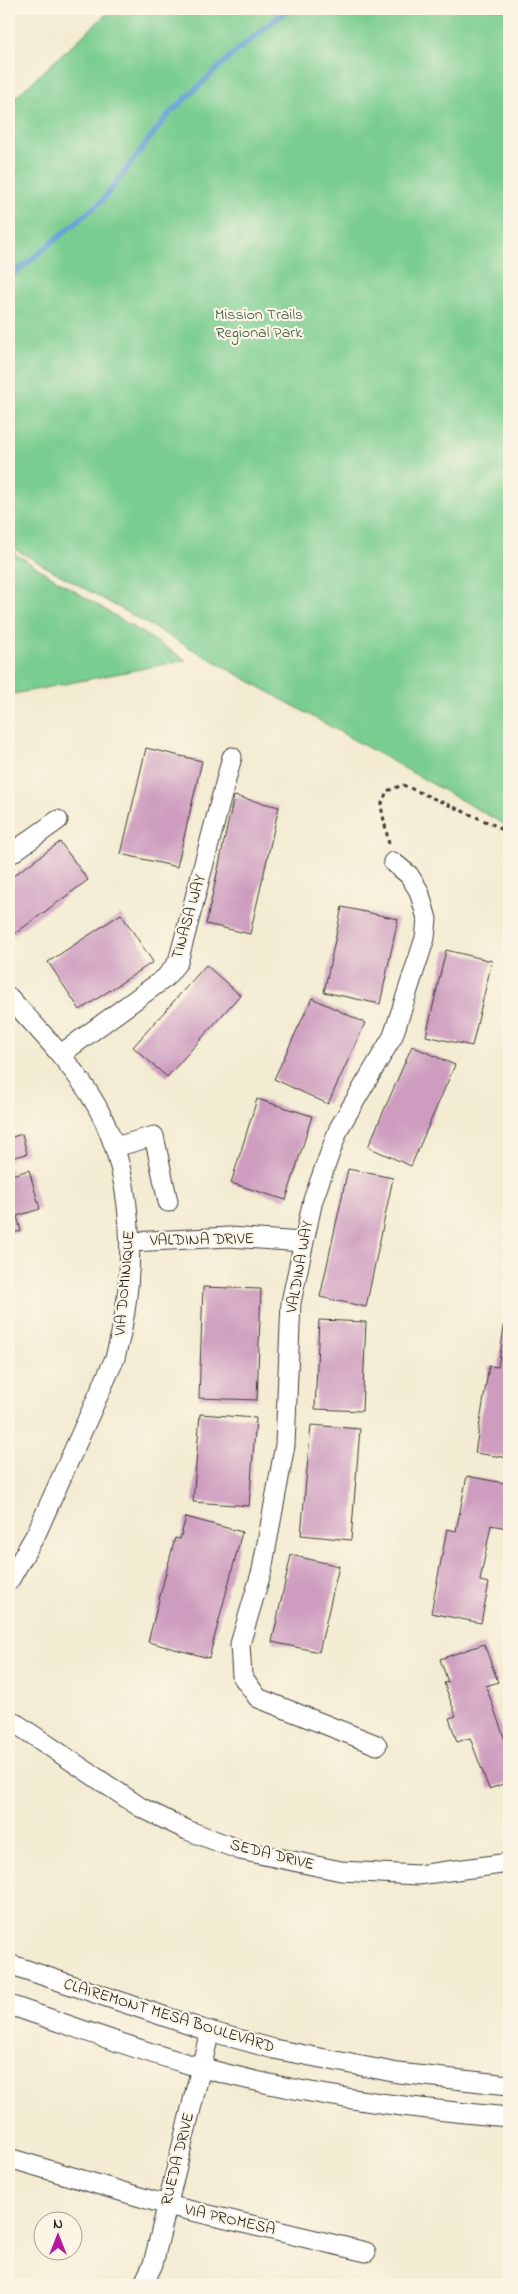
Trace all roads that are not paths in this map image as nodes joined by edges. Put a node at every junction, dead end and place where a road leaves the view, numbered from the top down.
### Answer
1 (232, 756) dead end
2 (58, 820) dead end
3 (9, 856) edge
4 (393, 862) road end
5 (9, 997) edge
6 (61, 1054) junction
7 (115, 1147) junction
8 (168, 1202) dead end
9 (130, 1242) junction
10 (303, 1242) junction
11 (9, 1580) edge
12 (9, 1719) edge
13 (377, 1745) dead end
14 (509, 1863) edge
15 (9, 1964) edge
16 (9, 2005) edge
17 (210, 2031) junction
18 (202, 2068) junction
19 (509, 2085) edge
20 (509, 2117) edge
21 (9, 2158) edge
22 (167, 2205) junction
23 (366, 2252) dead end
24 (144, 2285) edge

1 - 6 street, TINASA WAY
2 - 3 street
4 - 10 street, VALDINA WAY
5 - 6 street, VIA DOMINIQUE
6 - 7 street, VIA DOMINIQUE
7 - 8 street
7 - 9 street, VIA DOMINIQUE
9 - 10 street, VALDINA DRIVE
9 - 11 street, VIA DOMINIQUE
10 - 13 street, VALDINA WAY
12 - 14 street, SEDA DRIVE
15 - 17 street, CLAIREMONT MESA BOULEVARD
16 - 18 street
17 - 18 street, RUEDA DRIVE
17 - 19 street, CLAIREMONT MESA BOULEVARD
18 - 20 street
18 - 22 street, RUEDA DRIVE
21 - 22 street, VIA PROMESA
22 - 23 street, VIA PROMESA
22 - 24 street, RUEDA DRIVE

